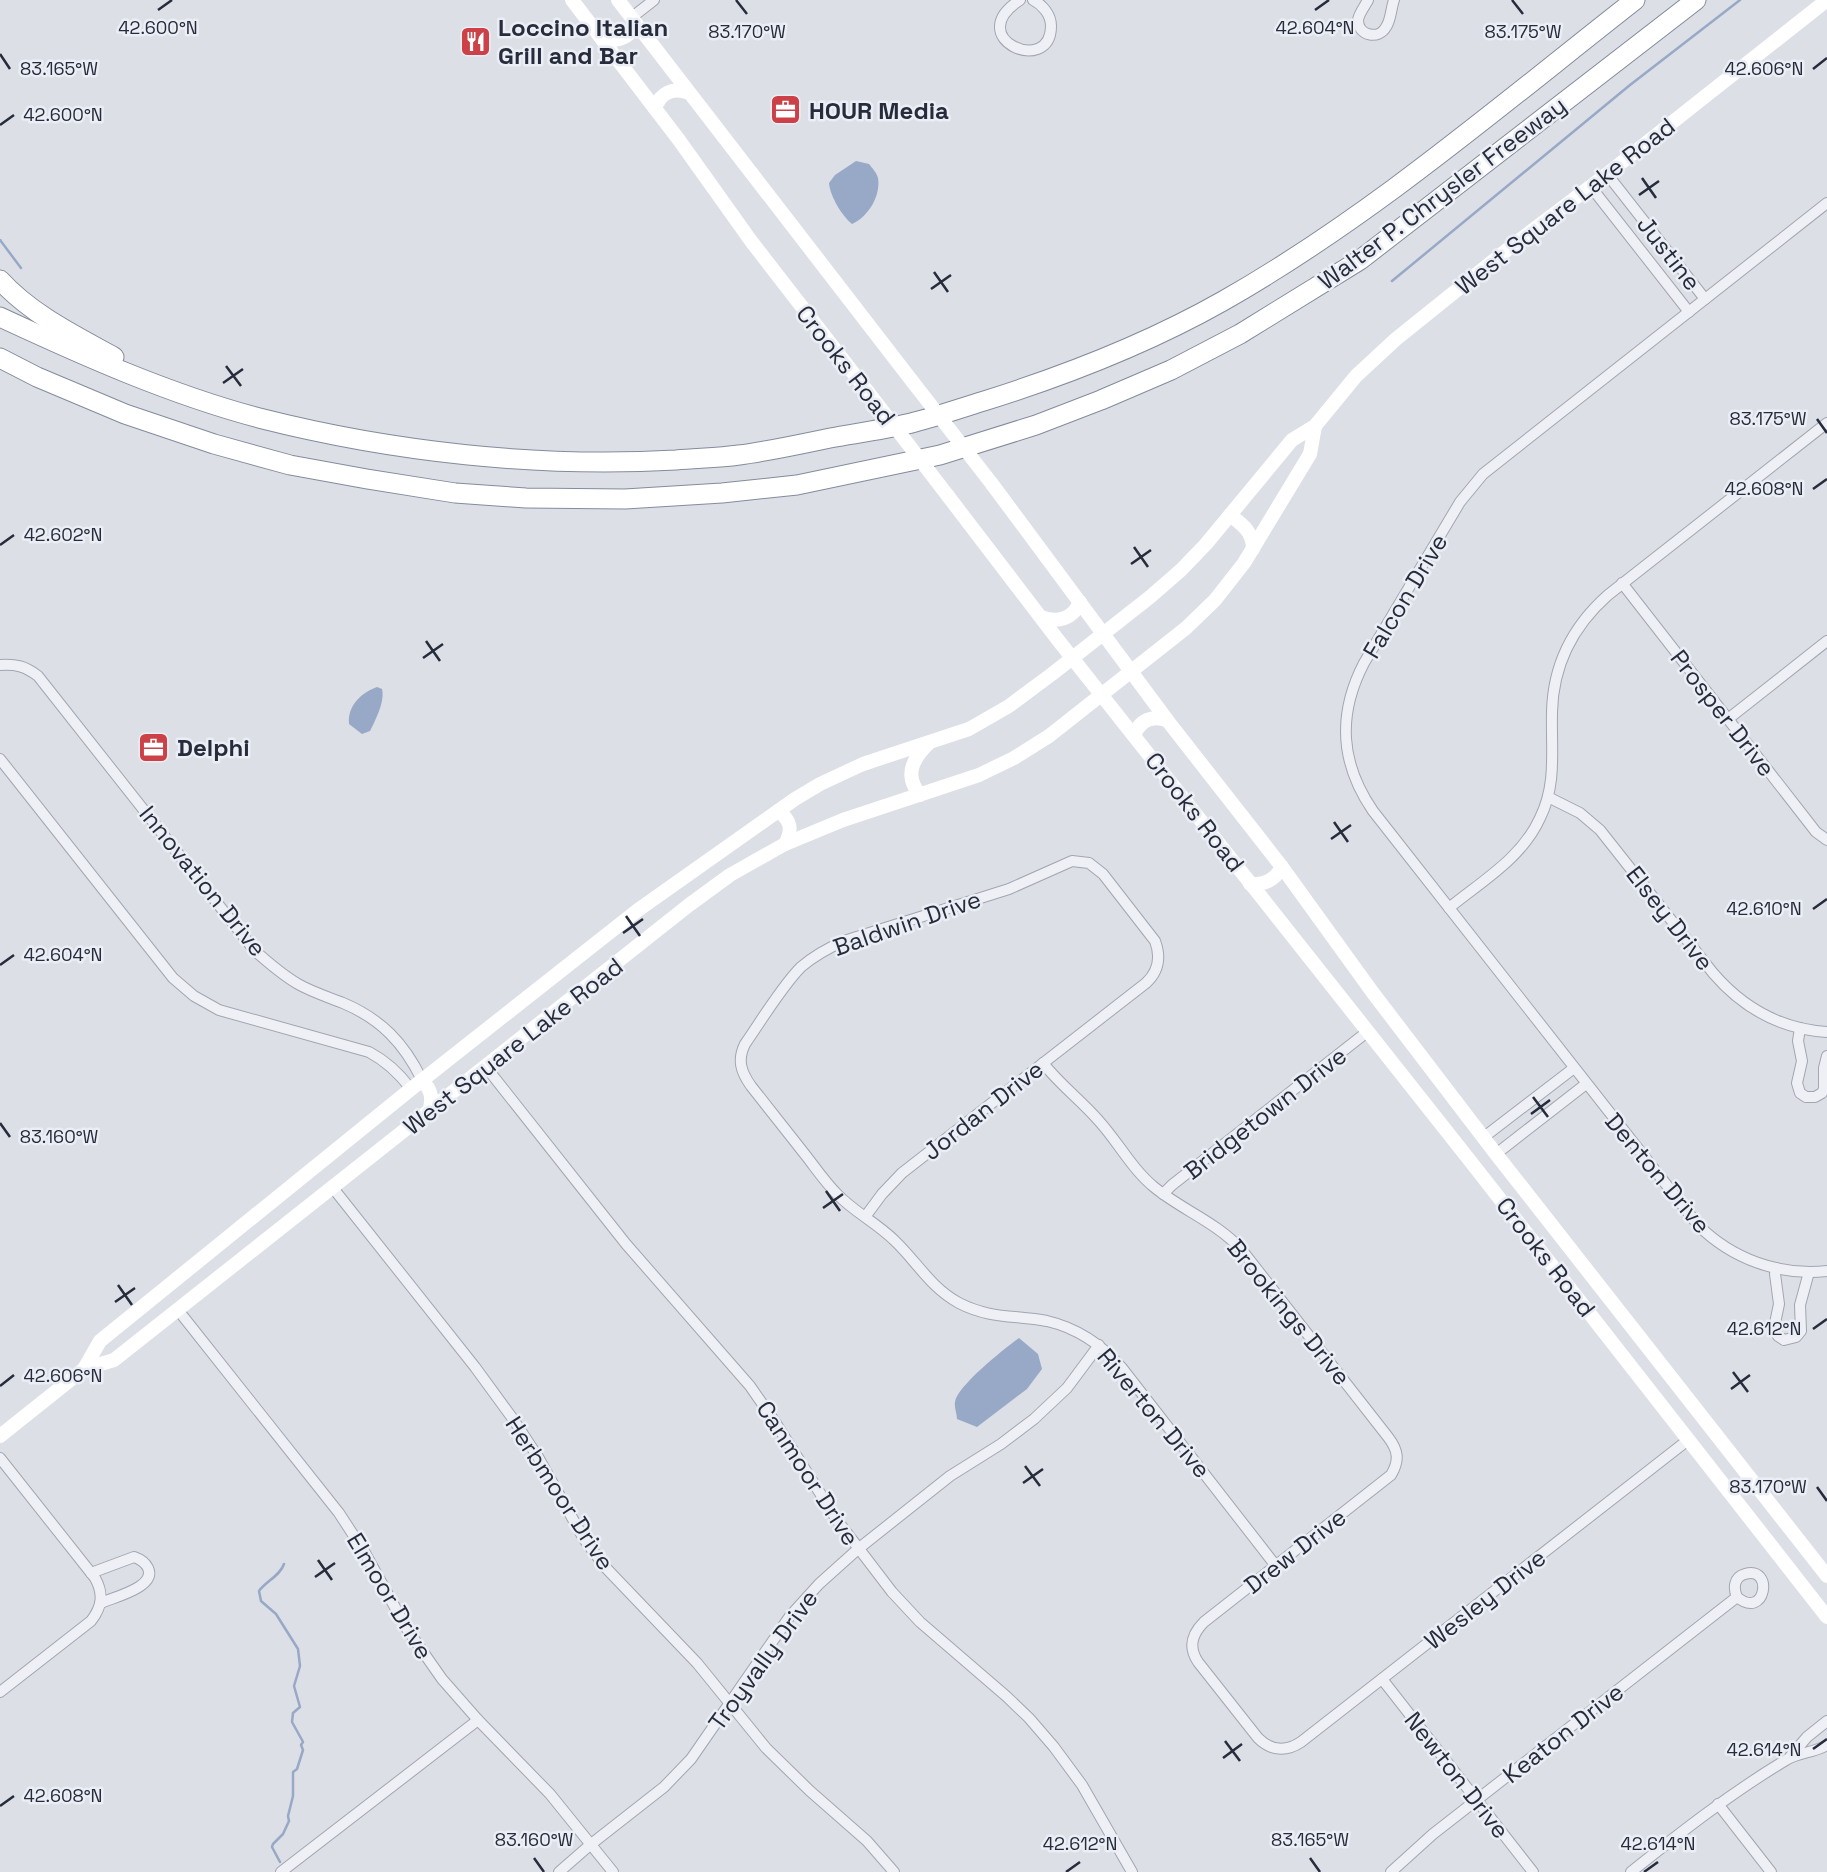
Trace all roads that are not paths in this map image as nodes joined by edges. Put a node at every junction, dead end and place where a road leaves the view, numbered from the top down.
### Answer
1 (572, 0) edge
2 (618, 0) edge
3 (654, 0) edge
4 (1020, 0) edge
5 (1033, 0) edge
6 (1368, 0) edge
7 (1394, 0) edge
8 (1635, 0) edge
9 (1696, 0) edge
10 (1827, 0) edge
11 (634, 21) junction
12 (601, 39) junction
13 (689, 93) junction
14 (655, 108) junction
15 (1607, 174) junction
16 (1591, 187) junction
17 (1827, 203) edge
18 (0, 280) edge
19 (1705, 299) junction
20 (1689, 312) junction
21 (0, 317) edge
22 (0, 358) edge
23 (173, 391) junction
24 (1827, 423) edge
25 (1315, 426) junction
26 (1230, 515) junction
27 (1253, 549) junction
28 (1622, 583) junction
29 (1080, 602) junction
30 (1041, 617) junction
31 (1104, 633) junction
32 (1827, 641) edge
33 (1072, 658) junction
34 (0, 665) edge
35 (1131, 671) junction
36 (1102, 694) junction
37 (1728, 719) junction
38 (1167, 720) junction
39 (1134, 735) junction
40 (930, 743) junction
41 (0, 759) edge
42 (920, 795) junction
43 (1548, 797) junction
44 (778, 811) junction
45 (1827, 840) edge
46 (785, 844) junction
47 (1083, 861) joint
48 (1282, 867) junction
49 (1251, 884) junction
50 (1449, 908) junction
51 (584, 952) junction
52 (597, 980) junction
53 (1392, 1018) junction
54 (1800, 1028) junction
55 (1366, 1030) junction
56 (1827, 1032) edge
57 (1827, 1056) edge
58 (1043, 1063) junction
59 (486, 1067) junction
60 (1574, 1068) junction
61 (417, 1084) junction
62 (1586, 1084) junction
63 (429, 1112) junction
64 (1484, 1138) junction
65 (1496, 1154) junction
66 (1471, 1162) junction
67 (333, 1188) junction
68 (1163, 1194) junction
69 (865, 1217) junction
70 (1776, 1268) junction
71 (1827, 1271) edge
72 (1809, 1272) junction
73 (178, 1311) junction
74 (133, 1315) junction
75 (141, 1339) junction
76 (1099, 1345) junction
77 (84, 1369) junction
78 (1711, 1429) junction
79 (0, 1436) edge
80 (1687, 1438) junction
81 (0, 1458) edge
82 (1397, 1461) joint
83 (858, 1549) junction
84 (1276, 1566) junction
85 (91, 1573) junction
86 (1827, 1576) edge
87 (1737, 1597) dead end
88 (101, 1603) junction
89 (1827, 1617) edge
90 (1382, 1679) junction
91 (0, 1692) edge
92 (730, 1704) junction
93 (478, 1720) junction
94 (1827, 1721) edge
95 (1827, 1745) edge
96 (1277, 1749) joint
97 (1790, 1757) junction
98 (1476, 1800) junction
99 (1718, 1804) junction
100 (590, 1845) junction
101 (281, 1872) edge
102 (559, 1872) edge
103 (613, 1872) edge
104 (894, 1872) edge
105 (1132, 1872) edge
106 (1391, 1872) edge
107 (1533, 1872) edge
108 (1631, 1872) edge
109 (1771, 1872) edge

1 - 12 main road, Crooks Road
2 - 11 main road, Crooks Road
3 - 11 street
4 - 5 street
6 - 7 street
8 - 23 highway, Walter P. Chrysler Freeway
9 - 22 highway, Walter P. Chrysler Freeway
10 - 15 main road, West Square Lake Road
11 - 12 main road
11 - 13 main road, Crooks Road
12 - 14 main road, Crooks Road
13 - 14 main road
13 - 29 main road, Crooks Road, bridge
14 - 30 main road, Crooks Road, bridge
15 - 16 main road, West Square Lake Road
15 - 19 street, Justine
16 - 20 street, Justine
16 - 25 main road, West Square Lake Road
17 - 19 street, Falcon Drive
18 - 23 highway
19 - 20 street, Falcon Drive
20 - 50 street, Falcon Drive
21 - 23 highway, Walter P. Chrysler Freeway
24 - 28 street
25 - 26 main road, West Square Lake Road
25 - 27 main road, West Square Lake Road
26 - 27 main road
26 - 31 main road, West Square Lake Road
27 - 35 main road, West Square Lake Road
28 - 37 street, Prosper Drive
28 - 43 street
29 - 30 main road
29 - 31 main road, Crooks Road
30 - 33 main road, Crooks Road
31 - 33 main road, West Square Lake Road
31 - 35 main road, Crooks Road
32 - 37 street
33 - 36 main road, Crooks Road
33 - 40 main road, West Square Lake Road
34 - 61 street, Innovation Drive
35 - 36 main road, West Square Lake Road
35 - 38 main road, Crooks Road
36 - 39 main road, Crooks Road
36 - 42 main road, West Square Lake Road
37 - 45 street, Prosper Drive
38 - 39 main road
38 - 48 main road, Crooks Road
39 - 49 main road, Crooks Road
40 - 42 main road
40 - 44 main road, West Square Lake Road
41 - 61 street
42 - 46 main road, West Square Lake Road
43 - 50 street
43 - 54 street, Elsey Drive
44 - 46 main road
44 - 51 main road, West Square Lake Road
46 - 52 main road, West Square Lake Road
47 - 58 street, Jordan Drive
47 - 69 street, Baldwin Drive
48 - 49 main road
48 - 53 main road, Crooks Road
49 - 55 main road, Crooks Road
50 - 60 street, Falcon Drive
51 - 52 main road
51 - 61 main road, West Square Lake Road
52 - 59 main road, West Square Lake Road
53 - 55 main road
53 - 64 main road, Crooks Road
54 - 56 street, Elsey Drive
54 - 57 street
55 - 66 main road, Crooks Road
55 - 68 street, Bridgetown Drive
58 - 68 street, Brookings Drive
58 - 69 street, Jordan Drive
59 - 63 main road, West Square Lake Road
59 - 83 street, Canmoor Drive
60 - 62 street, Falcon Drive
60 - 64 street
61 - 63 main road
61 - 74 main road, West Square Lake Road
62 - 65 street
62 - 70 street, Denton Drive
63 - 67 main road, West Square Lake Road
64 - 65 main road, Crooks Road
65 - 66 main road
65 - 78 main road, Crooks Road
66 - 80 main road, Crooks Road
67 - 73 main road, West Square Lake Road
67 - 92 street, Herbmoor Drive
68 - 82 street, Brookings Drive
69 - 76 street, Riverton Drive
70 - 72 street, Denton Drive
70 - 72 street
71 - 72 street, Denton Drive
73 - 75 main road, West Square Lake Road
73 - 93 street, Elmoor Drive
74 - 75 main road
74 - 77 main road, West Square Lake Road
75 - 77 main road, West Square Lake Road
76 - 83 street, Troyvally Drive
76 - 84 street, Riverton Drive
77 - 79 main road, West Square Lake Road
78 - 80 main road
78 - 86 main road, Crooks Road
80 - 89 main road, Crooks Road
80 - 90 street, Wesley Drive
81 - 85 street
82 - 84 street, Drew Drive
83 - 92 street, Troyvally Drive
83 - 105 street, Canmoor Drive
84 - 96 street, Drew Drive
85 - 88 street
85 - 88 street
87 - 98 street, Keaton Drive
88 - 91 street
90 - 96 street, Wesley Drive
90 - 98 street, Newton Drive
92 - 100 street, Troyvally Drive
92 - 104 street, Herbmoor Drive
93 - 100 street, Elmoor Drive
93 - 101 street
94 - 97 street
95 - 97 street
97 - 99 street
98 - 106 street, Keaton Drive
98 - 107 street, Newton Drive
99 - 108 street
99 - 109 street
100 - 102 street, Troyvally Drive
100 - 103 street, Elmoor Drive

